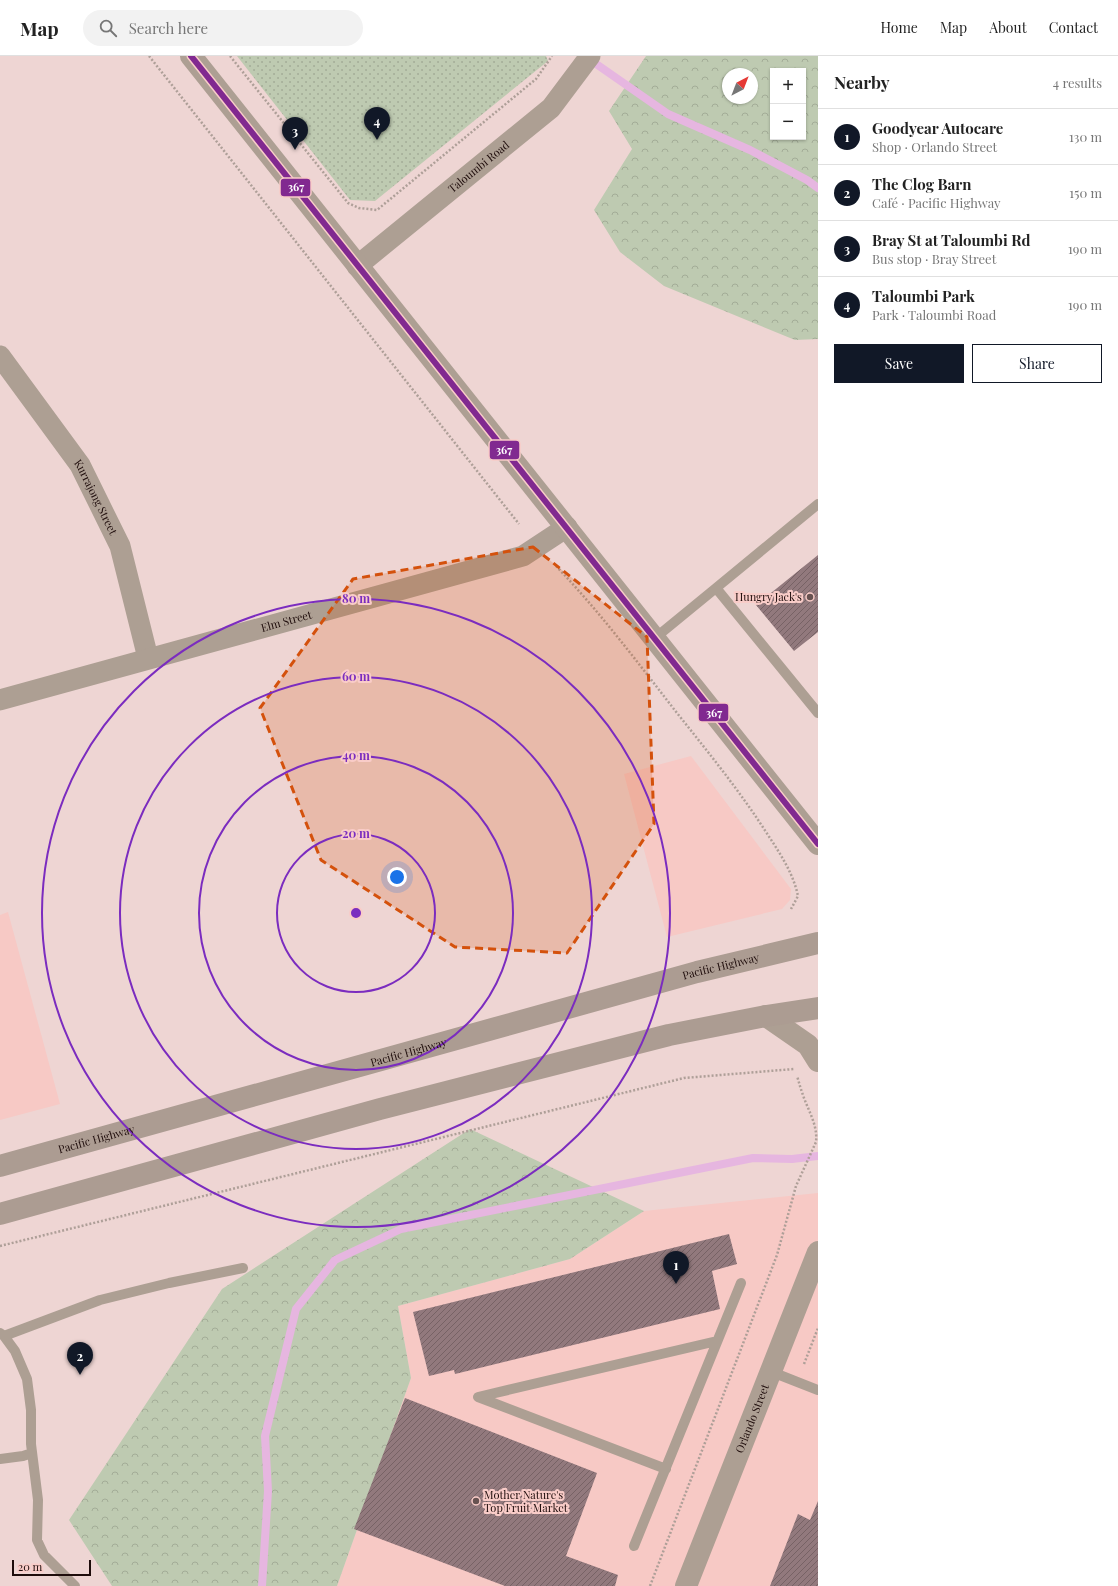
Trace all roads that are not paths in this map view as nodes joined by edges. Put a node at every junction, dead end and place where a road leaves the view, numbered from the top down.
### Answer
1 (191, 56) edge
2 (590, 56) edge
3 (357, 266) junction
4 (0, 356) edge
5 (818, 504) edge
6 (567, 528) junction
7 (716, 588) junction
8 (655, 638) junction
9 (148, 658) junction
10 (0, 700) edge
11 (818, 713) edge
12 (818, 844) edge
13 (818, 944) edge
14 (818, 1008) edge
15 (766, 1016) junction
16 (818, 1061) edge
17 (0, 1166) edge
18 (0, 1214) edge
19 (818, 1252) edge
20 (243, 1268) dead end
21 (741, 1283) dead end
22 (2, 1335) edge
23 (717, 1341) junction
24 (772, 1372) junction
25 (818, 1390) edge
26 (32, 1453) junction
27 (0, 1459) edge
28 (666, 1468) junction
29 (634, 1546) dead end
30 (75, 1586) edge
31 (686, 1586) edge

1 - 3 street
2 - 3 street, Taloumbi Road
3 - 6 street
4 - 9 street, Kurrajong Street
5 - 7 lane
6 - 8 street
6 - 9 street, Elm Street
7 - 8 lane
7 - 11 lane
8 - 12 street
9 - 10 street, Elm Street
13 - 17 highway, Pacific Highway
14 - 15 highway
15 - 16 street
15 - 18 highway
19 - 24 street, Orlando Street
20 - 22 lane
21 - 23 lane
22 - 26 lane
23 - 28 lane
23 - 28 lane
24 - 25 lane
24 - 31 street, Orlando Street
26 - 27 lane
26 - 30 lane
28 - 29 lane

